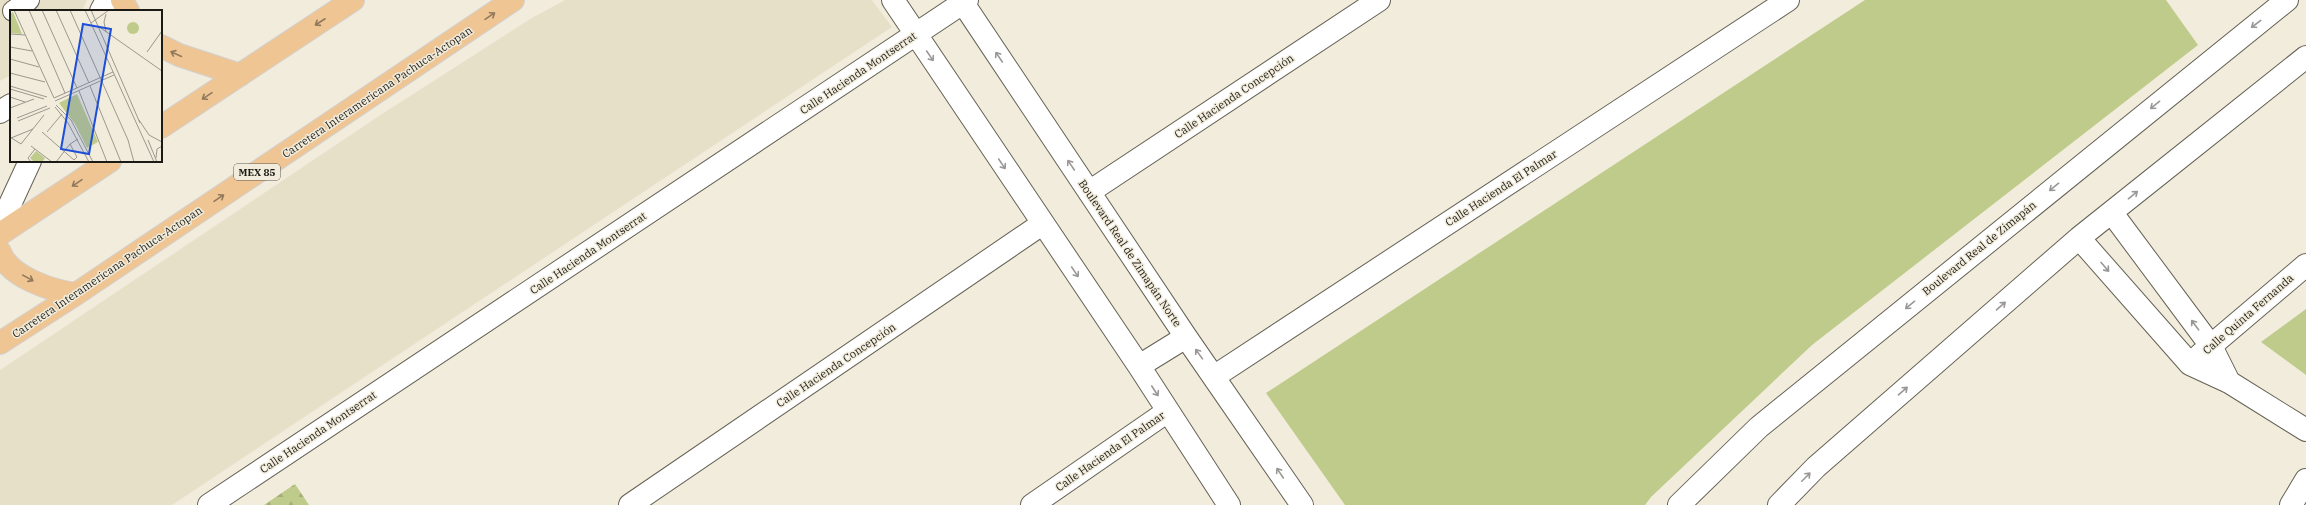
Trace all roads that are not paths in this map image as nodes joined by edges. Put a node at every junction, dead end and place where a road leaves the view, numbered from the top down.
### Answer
1 (29, 0) edge
2 (107, 0) edge
3 (122, 0) edge
4 (353, 0) edge
5 (513, 0) edge
6 (893, 0) edge
7 (1378, 0) edge
8 (1788, 0) edge
9 (2287, 0) edge
10 (964, 1) edge
11 (15, 10) edge
12 (102, 10) edge
13 (127, 10) edge
14 (10, 13) edge
15 (0, 20) edge
16 (916, 34) junction
17 (162, 46) edge
18 (2306, 57) edge
19 (240, 74) junction
20 (10, 106) edge
21 (0, 112) edge
22 (162, 126) edge
23 (30, 162) edge
24 (108, 162) edge
25 (1090, 192) junction
26 (2112, 213) junction
27 (1042, 224) junction
28 (0, 226) edge
29 (0, 234) edge
30 (2079, 238) junction
31 (0, 252) edge
32 (2306, 265) edge
33 (76, 294) junction
34 (1186, 337) junction
35 (0, 343) edge
36 (2211, 346) junction
37 (2190, 364) junction
38 (1139, 366) junction
39 (1215, 376) junction
40 (2229, 382) junction
41 (1168, 411) junction
42 (2306, 430) edge
43 (2306, 480) edge
44 (209, 505) edge
45 (630, 505) edge
46 (1032, 505) edge
47 (1229, 505) edge
48 (1302, 505) edge
49 (1679, 505) edge
50 (1779, 505) edge
51 (2291, 505) edge

1 - 11 lane
2 - 12 street
3 - 13 main road
4 -> 19 main road
33 -> 5 main road, Carretera Interamericana Pachuca-Actopan / MEX 85
6 - 16 street
7 - 25 street, Calle Hacienda Concepción
8 - 39 street, Calle Hacienda El Palmar
9 -> 49 street, Boulevard Real de Zimapán
10 - 16 street, Calle Hacienda Montserrat
25 -> 10 street, Boulevard Real de Zimapán Norte
14 - 15 lane
16 -> 27 street
16 - 44 street, Calle Hacienda Montserrat
19 -> 17 main road
26 -> 18 street
19 -> 22 main road
20 - 21 street
23 - 28 street
24 -> 29 main road
25 - 34 street, Boulevard Real de Zimapán Norte
26 - 30 street
36 -> 26 street
27 -> 38 street
27 - 45 street, Calle Hacienda Concepción
30 -> 37 street
50 -> 30 street
31 -> 33 main road
32 - 36 street, Calle Quinta Fernanda
33 - 35 main road, Carretera Interamericana Pachuca-Actopan / MEX 85
34 - 38 street
39 -> 34 street, Boulevard Real de Zimapán Norte
36 - 37 street, Calle Quinta Fernanda
36 - 40 street
37 - 40 street
38 -> 41 street
48 -> 39 street, Boulevard Real de Zimapán Norte
40 - 42 street
41 - 46 street, Calle Hacienda El Palmar
41 - 47 street
43 - 51 street

